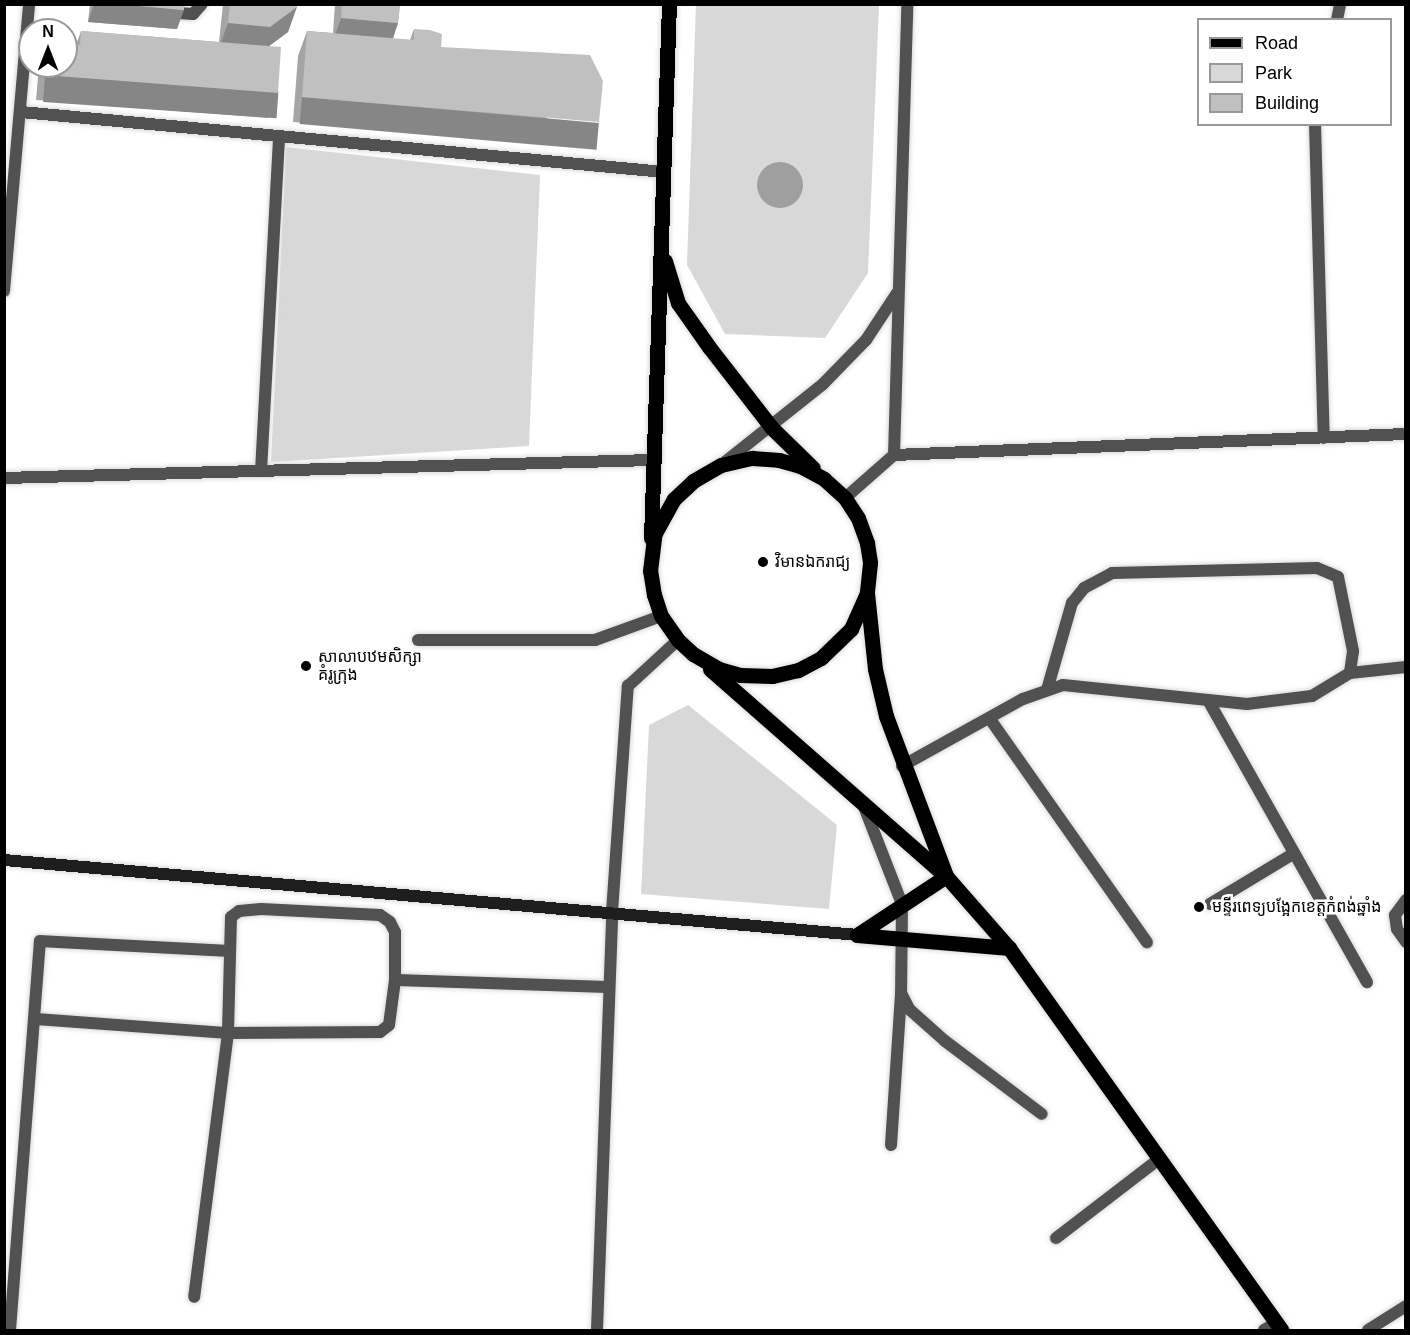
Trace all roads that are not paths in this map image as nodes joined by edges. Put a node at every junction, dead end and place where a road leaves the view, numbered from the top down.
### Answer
1 (29, 4) edge
2 (202, 4) edge
3 (669, 4) edge
4 (907, 4) edge
5 (178, 14) edge
6 (21, 112) junction
7 (1315, 126) edge
8 (279, 136) junction
9 (664, 172) junction
10 (661, 249) junction
11 (4, 291) edge
12 (898, 292) junction
13 (772, 428) junction
14 (1406, 434) edge
15 (1324, 438) junction
16 (894, 455) junction
17 (652, 460) junction
18 (721, 465) junction
19 (261, 471) junction
20 (4, 478) edge
21 (824, 479) junction
22 (845, 498) junction
23 (650, 571) junction
24 (867, 593) junction
25 (662, 616) junction
26 (418, 640) dead end
27 (678, 640) junction
28 (693, 654) junction
29 (1406, 667) edge
30 (1350, 673) junction
31 (1047, 690) junction
32 (1208, 700) junction
33 (990, 719) junction
34 (902, 766) junction
35 (862, 803) junction
36 (1293, 854) junction
37 (4, 860) edge
38 (946, 876) junction
39 (1406, 900) edge
40 (902, 904) junction
41 (1210, 904) dead end
42 (612, 912) junction
43 (856, 935) junction
44 (902, 939) junction
45 (1147, 942) dead end
46 (1406, 942) edge
47 (1010, 948) junction
48 (229, 951) junction
49 (395, 980) junction
50 (1367, 982) dead end
51 (609, 987) junction
52 (901, 993) junction
53 (36, 1019) junction
54 (228, 1033) junction
55 (1042, 1114) dead end
56 (891, 1145) dead end
57 (1159, 1159) junction
58 (1056, 1238) dead end
59 (194, 1297) dead end
60 (1406, 1305) edge
61 (1274, 1328) edge
62 (10, 1330) edge
63 (597, 1330) edge
64 (1368, 1330) edge

1 - 6 street
2 - 5 street
3 - 9 main road
4 - 12 street
6 - 8 street
6 - 11 street
7 - 15 street
8 - 9 street
8 - 19 street
9 - 10 main road
10 - 13 main road
10 - 17 main road
12 - 13 street
12 - 16 street
13 - 18 street
13 - 21 main road
14 - 15 street
15 - 16 street
16 - 22 street
17 - 19 street
17 - 23 main road
18 - 21 main road
18 - 23 main road
19 - 20 street
21 - 22 main road
22 - 24 main road
23 - 25 main road
24 - 28 main road
24 - 34 main road
25 - 26 street
25 - 27 main road
27 - 28 main road
27 - 42 street
28 - 35 main road
29 - 30 street
30 - 31 street
30 - 32 street
31 - 32 street
31 - 33 street
32 - 36 street
33 - 34 street
33 - 45 street
34 - 38 main road
35 - 38 main road
35 - 40 street
36 - 41 street
36 - 50 street
37 - 42 main road
38 - 40 main road
38 - 47 main road
39 - 46 street
40 - 43 main road
40 - 44 street
42 - 43 main road
42 - 51 street
43 - 44 main road
44 - 47 main road
44 - 52 street
47 - 57 main road
48 - 49 street
48 - 53 street
48 - 54 street
49 - 51 street
49 - 54 street
51 - 63 street
52 - 55 street
52 - 56 street
53 - 54 street
53 - 62 street
54 - 59 street
57 - 58 street
57 - 61 main road
60 - 64 street

